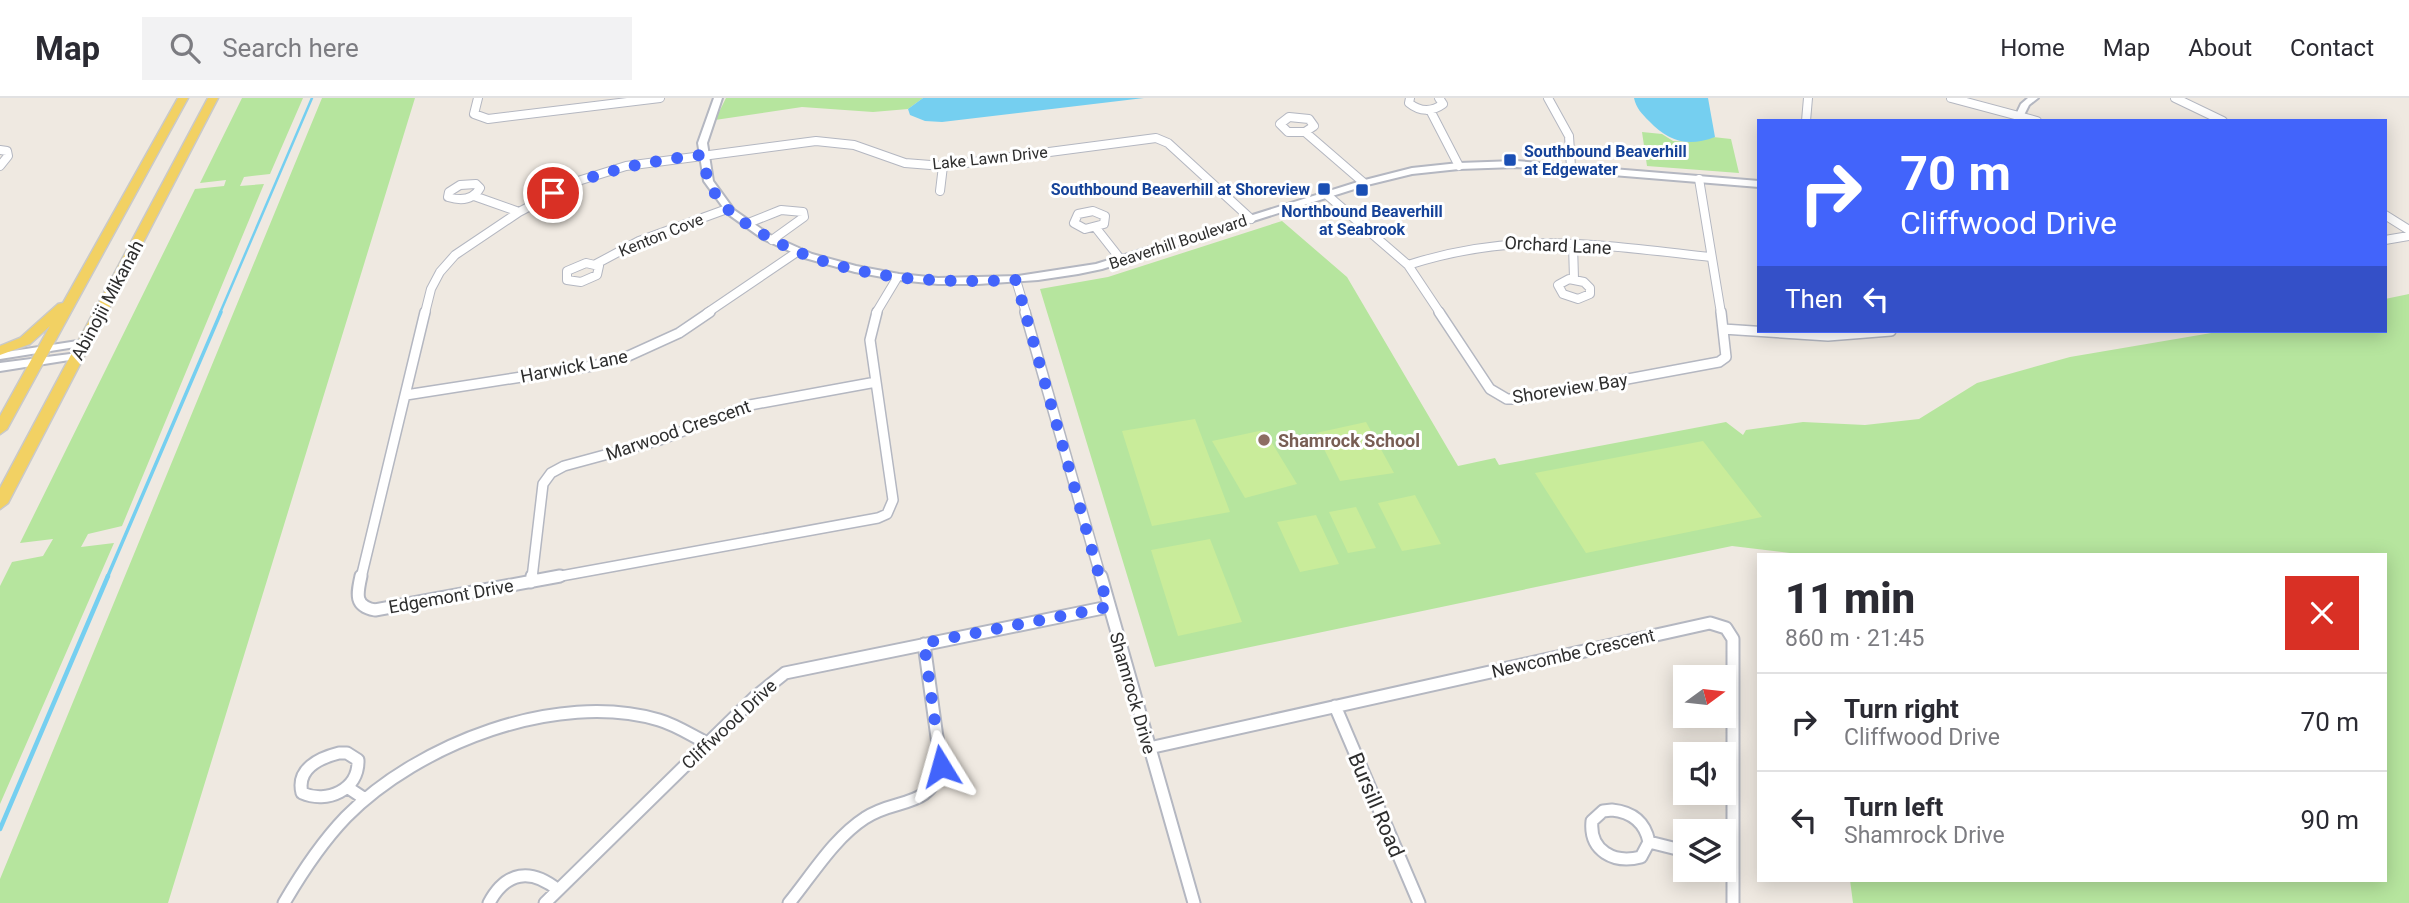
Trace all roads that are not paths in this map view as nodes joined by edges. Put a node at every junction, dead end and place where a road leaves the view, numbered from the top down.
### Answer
1 (183, 98) edge
2 (213, 98) edge
3 (478, 98) edge
4 (660, 98) edge
5 (718, 98) edge
6 (1410, 98) edge
7 (1439, 98) edge
8 (1548, 98) edge
9 (1808, 98) edge
10 (1951, 98) edge
11 (2034, 98) edge
12 (2175, 98) edge
13 (2024, 101) edge
14 (1430, 110) junction
15 (1806, 119) edge
16 (2019, 119) edge
17 (2219, 119) edge
18 (1305, 132) dead end
19 (0, 150) edge
20 (701, 155) junction
21 (0, 166) edge
22 (943, 166) junction
23 (1460, 166) junction
24 (1571, 167) junction
25 (1699, 179) junction
26 (1364, 183) junction
27 (1757, 184) edge
28 (940, 191) dead end
29 (1326, 194) junction
30 (474, 196) dead end
31 (727, 209) junction
32 (519, 212) junction
33 (2387, 216) edge
34 (1251, 219) junction
35 (746, 224) junction
36 (1096, 228) dead end
37 (2409, 230) edge
38 (2409, 236) edge
39 (772, 240) junction
40 (2387, 240) edge
41 (1573, 244) junction
42 (797, 252) junction
43 (1711, 257) junction
44 (1122, 261) junction
45 (596, 264) dead end
46 (1408, 265) junction
47 (897, 278) junction
48 (1574, 279) dead end
49 (1016, 280) junction
50 (75, 296) junction
51 (1723, 329) junction
52 (1757, 332) edge
53 (1766, 333) edge
54 (1877, 333) edge
55 (81, 350) junction
56 (0, 353) edge
57 (43, 355) junction
58 (0, 367) edge
59 (876, 382) junction
60 (406, 395) junction
61 (0, 429) edge
62 (0, 503) edge
63 (531, 582) junction
64 (1108, 607) junction
65 (924, 643) junction
66 (1335, 706) junction
67 (707, 743) junction
68 (1149, 748) junction
69 (347, 787) junction
70 (365, 799) junction
71 (1729, 819) edge
72 (1649, 842) junction
73 (1673, 848) edge
74 (1730, 882) edge
75 (558, 890) junction
76 (284, 903) edge
77 (489, 903) edge
78 (545, 903) edge
79 (789, 903) edge
80 (1194, 903) edge
81 (1419, 903) edge
82 (1733, 903) edge

1 - 50 main road, Abinojii Mikanah
2 - 55 main road, Abinojii Mikanah
3 - 4 street
5 - 20 street
6 - 14 street
7 - 14 street
8 - 24 street
9 - 15 street
10 - 16 street
11 - 13 street
12 - 17 street
13 - 16 street
14 - 23 street
18 - 26 street
19 - 21 street
20 - 22 street, Lake Lawn Drive
20 - 31 street, Beaverhill Boulevard
20 - 32 street, Edgemont Drive
22 - 28 street
22 - 34 street, Lake Lawn Drive
23 - 24 street, Beaverhill Boulevard
23 - 26 street, Beaverhill Boulevard
24 - 25 street, Beaverhill Boulevard
25 - 27 street, Beaverhill Boulevard
25 - 43 street, Shoreview Bay
26 - 29 street, Beaverhill Boulevard
29 - 34 street, Beaverhill Boulevard
29 - 46 street, Shoreview Bay
30 - 32 street
31 - 35 street, Beaverhill Boulevard
31 - 45 street, Kenton Cove
32 - 60 street, Edgemont Drive
33 - 37 street
34 - 44 street, Beaverhill Boulevard
35 - 39 street, Beaverhill Boulevard
35 - 39 street
36 - 44 street
38 - 40 street
39 - 42 street, Beaverhill Boulevard
41 - 43 street, Orchard Lane
41 - 46 street, Orchard Lane
41 - 48 street
42 - 47 street, Beaverhill Boulevard
42 - 60 street, Harwick Lane
43 - 51 street, Shoreview Bay
44 - 49 street, Beaverhill Boulevard
46 - 51 street, Shoreview Bay
47 - 49 street, Beaverhill Boulevard
47 - 59 street, Edgemont Drive
49 - 64 street, Shamrock Drive
50 - 56 main road
50 - 57 main road, Abinojii Mikanah
51 - 52 street
53 - 54 street
55 - 57 street
55 - 62 main road, Abinojii Mikanah
56 - 57 street
57 - 58 street
57 - 61 main road, Abinojii Mikanah
59 - 63 street, Marwood Crescent
59 - 63 street, Edgemont Drive
60 - 63 street, Edgemont Drive
64 - 65 street, Cliffwood Drive
64 - 68 street, Shamrock Drive
65 - 67 street, Cliffwood Drive
65 - 79 street
66 - 68 street, Newcombe Crescent
66 - 71 street, Newcombe Crescent
66 - 81 street, Bursill Road
67 - 70 street
67 - 75 street, Cliffwood Drive
68 - 80 street, Shamrock Drive
69 - 69 street
69 - 70 street
70 - 76 street
72 - 72 street
72 - 73 street
74 - 82 street, Newcombe Crescent
75 - 77 street
75 - 78 street, Cliffwood Drive

